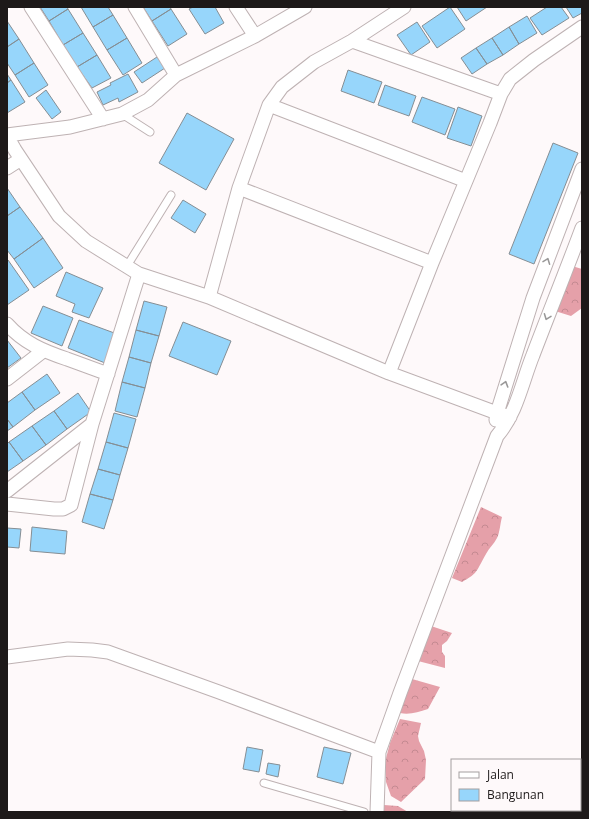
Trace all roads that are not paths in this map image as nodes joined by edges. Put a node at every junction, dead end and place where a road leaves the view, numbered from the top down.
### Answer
1 (32, 7) edge
2 (135, 7) edge
3 (236, 7) edge
4 (305, 7) edge
5 (404, 7) edge
6 (582, 27) edge
7 (256, 36) junction
8 (352, 42) junction
9 (176, 75) junction
10 (501, 94) junction
11 (269, 105) junction
12 (122, 114) junction
13 (103, 119) junction
14 (150, 132) dead end
15 (7, 135) edge
16 (14, 154) edge
17 (7, 168) edge
18 (582, 169) edge
19 (466, 181) junction
20 (239, 188) junction
21 (171, 195) dead end
22 (582, 228) edge
23 (432, 263) junction
24 (127, 266) junction
25 (139, 274) junction
26 (209, 297) junction
27 (7, 324) edge
28 (43, 351) junction
29 (389, 373) junction
30 (108, 374) junction
31 (7, 379) edge
32 (496, 413) junction
33 (510, 417) junction
34 (92, 424) junction
35 (497, 436) junction
36 (7, 491) edge
37 (7, 504) edge
38 (7, 657) edge
39 (379, 752) junction
40 (264, 783) dead end
41 (364, 812) edge
42 (377, 812) edge

1 - 13 street
2 - 9 street
3 - 7 street
4 - 7 street
5 - 8 street
6 - 10 street
7 - 9 street
8 - 10 street
8 - 11 street
9 - 12 street
10 - 19 street
11 - 19 street
11 - 20 street
12 - 13 street
12 - 14 lane
13 - 15 street
15 - 16 street
16 - 17 street
16 - 24 street
32 -> 18 street
19 - 23 street
20 - 23 street
20 - 26 street
21 - 24 lane
22 -> 33 street
23 - 29 street
24 - 25 street
25 - 26 street
25 - 30 street
26 - 29 street
27 - 28 street
28 - 30 street
28 - 31 street
29 - 32 street
30 - 34 street
32 - 33 street
32 - 35 street
33 - 35 street
34 - 36 street
34 - 37 street
35 - 39 street
38 - 39 street
39 - 42 street
40 - 41 lane

